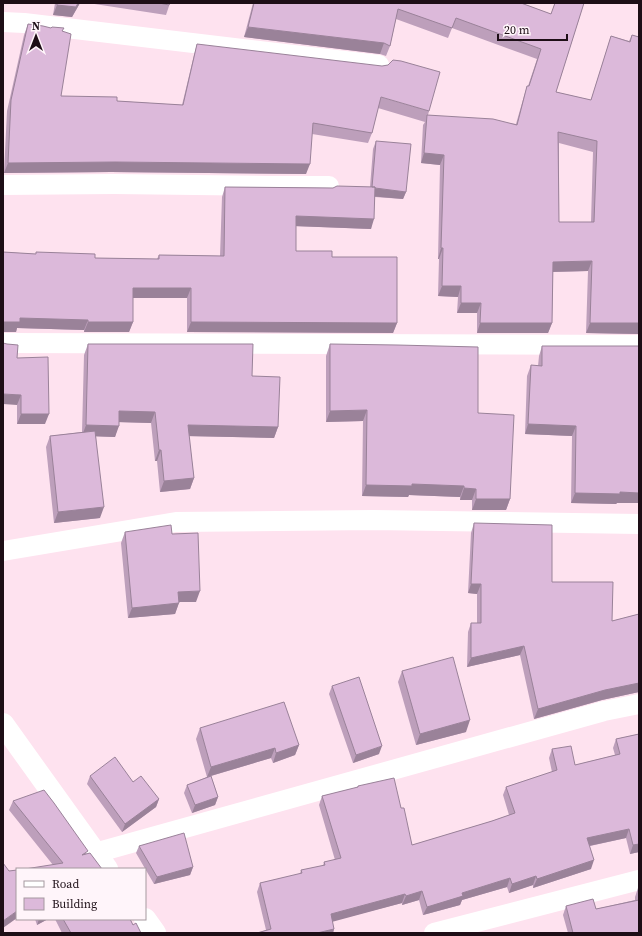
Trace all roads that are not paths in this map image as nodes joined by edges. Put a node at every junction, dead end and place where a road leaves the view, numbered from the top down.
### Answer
1 (3, 22) edge
2 (379, 65) edge
3 (3, 185) edge
4 (328, 186) edge
5 (3, 343) edge
6 (639, 345) edge
7 (639, 524) edge
8 (3, 551) edge
9 (639, 704) edge
10 (3, 724) edge
11 (101, 861) edge
12 (639, 880) edge
13 (145, 920) edge
14 (155, 933) edge
15 (434, 933) edge

1 - 2 street
3 - 4 street
5 - 6 street
7 - 8 street
9 - 11 street
10 - 11 street
12 - 15 street
13 - 14 street

